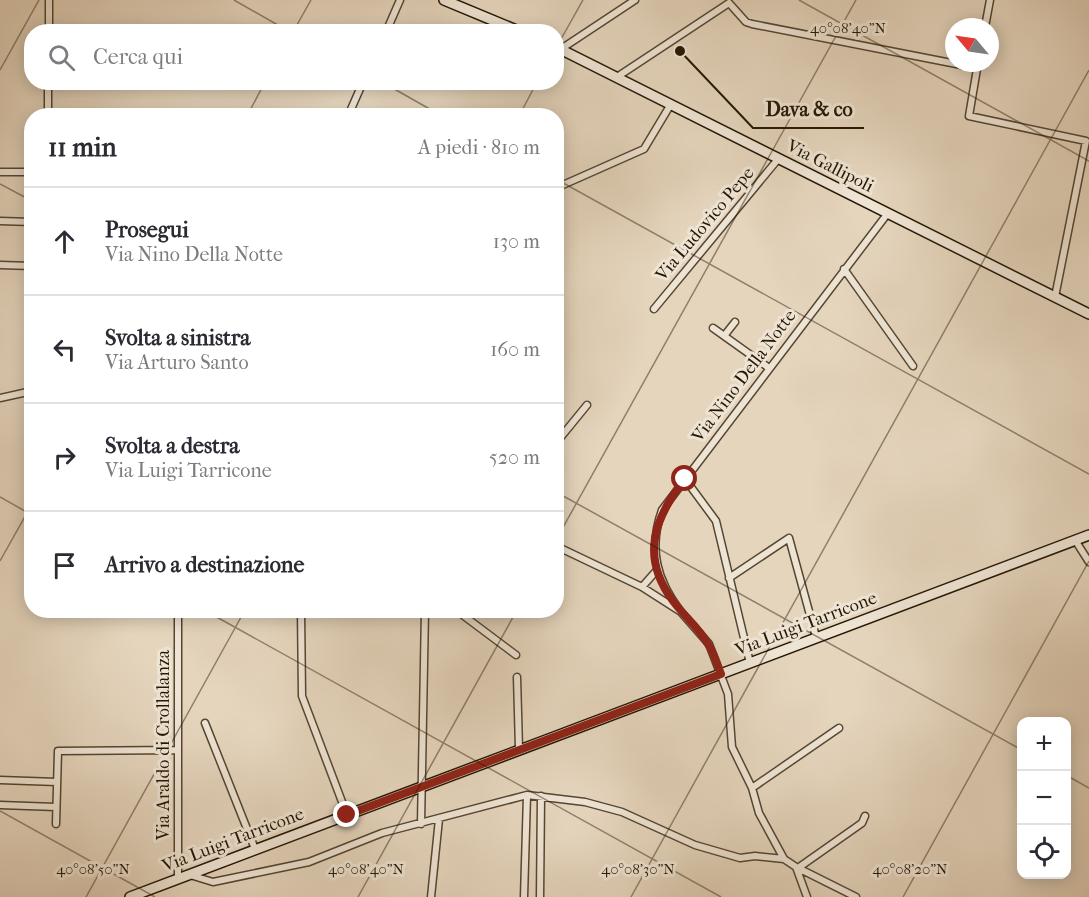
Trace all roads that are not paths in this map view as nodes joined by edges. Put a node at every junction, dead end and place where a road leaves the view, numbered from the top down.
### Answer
1 (49, 0) edge
2 (400, 0) edge
3 (444, 0) edge
4 (635, 0) edge
5 (990, 0) edge
6 (987, 18) edge
7 (49, 24) edge
8 (390, 24) edge
9 (502, 24) edge
10 (564, 45) edge
11 (564, 50) edge
12 (945, 60) edge
13 (977, 72) edge
14 (617, 77) junction
15 (48, 90) edge
16 (359, 90) edge
17 (671, 104) junction
18 (48, 108) edge
19 (352, 108) edge
20 (779, 158) junction
21 (0, 172) edge
22 (24, 172) edge
23 (564, 184) edge
24 (888, 213) junction
25 (0, 221) edge
26 (24, 222) edge
27 (0, 265) edge
28 (24, 266) edge
29 (844, 269) junction
30 (1055, 297) junction
31 (654, 309) dead end
32 (1089, 314) edge
33 (735, 322) dead end
34 (713, 328) dead end
35 (724, 336) junction
36 (913, 366) dead end
37 (769, 368) junction
38 (24, 393) edge
39 (0, 398) edge
40 (587, 405) dead end
41 (564, 433) edge
42 (685, 479) junction
43 (1089, 535) edge
44 (1075, 540) junction
45 (564, 550) edge
46 (1089, 562) edge
47 (657, 570) junction
48 (729, 578) junction
49 (642, 587) junction
50 (681, 612) junction
51 (178, 618) edge
52 (301, 618) edge
53 (425, 618) edge
54 (467, 618) edge
55 (816, 637) junction
56 (516, 655) dead end
57 (750, 663) junction
58 (721, 674) junction
59 (517, 676) dead end
60 (206, 723) dead end
61 (839, 728) dead end
62 (519, 748) junction
63 (178, 750) junction
64 (0, 780) edge
65 (57, 782) junction
66 (423, 786) junction
67 (752, 788) junction
68 (527, 795) junction
69 (541, 796) junction
70 (0, 805) edge
71 (56, 807) junction
72 (347, 815) junction
73 (865, 816) dead end
74 (439, 819) junction
75 (56, 824) dead end
76 (421, 824) junction
77 (255, 849) junction
78 (784, 859) junction
79 (797, 868) junction
80 (190, 875) junction
81 (178, 879) junction
82 (130, 897) edge
83 (431, 897) edge
84 (524, 897) edge
85 (540, 897) edge
86 (807, 897) edge
87 (856, 897) edge

1 - 7 street
2 - 8 street
3 - 9 main road
4 - 10 street
5 - 6 street
11 - 14 main road, Via Gallipoli
12 - 14 street
13 - 30 street
14 - 17 main road, Via Gallipoli
15 - 18 street
16 - 19 street
17 - 20 main road, Via Gallipoli
17 - 23 street
20 - 24 main road, Via Gallipoli
20 - 31 street, Via Ludovico Pepe
21 - 22 street
24 - 29 street, Via Nino Della Notte
24 - 30 main road, Via Gallipoli
25 - 26 street
27 - 28 street
29 - 36 street
29 - 37 street, Via Nino Della Notte
30 - 32 main road, Via Gallipoli
33 - 35 street
34 - 35 street
35 - 37 street
37 - 42 street, Via Nino Della Notte
38 - 39 street
40 - 41 street
42 - 47 street, Via Nino Della Notte
42 - 48 street
43 - 44 main road, Via Luigi Tarricone
44 - 46 street
44 - 55 main road, Via Luigi Tarricone
45 - 49 street
47 - 49 street
47 - 50 street
48 - 55 street
48 - 57 street
49 - 50 street
50 - 58 street
51 - 63 street, Via Araldo di Crollalanza
52 - 72 street
53 - 66 street
54 - 56 street
55 - 57 main road, Via Luigi Tarricone
57 - 58 main road, Via Luigi Tarricone
58 - 62 main road, Via Luigi Tarricone
58 - 67 street
59 - 62 street
60 - 77 street
61 - 67 street
62 - 66 main road, Via Luigi Tarricone
63 - 65 street
63 - 81 street, Via Araldo di Crollalanza
64 - 65 street
65 - 71 street
66 - 72 main road, Via Luigi Tarricone
66 - 76 street
67 - 78 street
68 - 69 street
68 - 74 street
68 - 84 street
69 - 78 street
69 - 85 street
70 - 71 street
71 - 75 street
72 - 77 main road, Via Luigi Tarricone
73 - 79 street
74 - 76 street
74 - 83 street
76 - 80 street
77 - 80 main road, Via Luigi Tarricone
78 - 79 street
79 - 86 street
79 - 87 street
80 - 81 main road, Via Luigi Tarricone
81 - 82 main road, Via Luigi Tarricone

